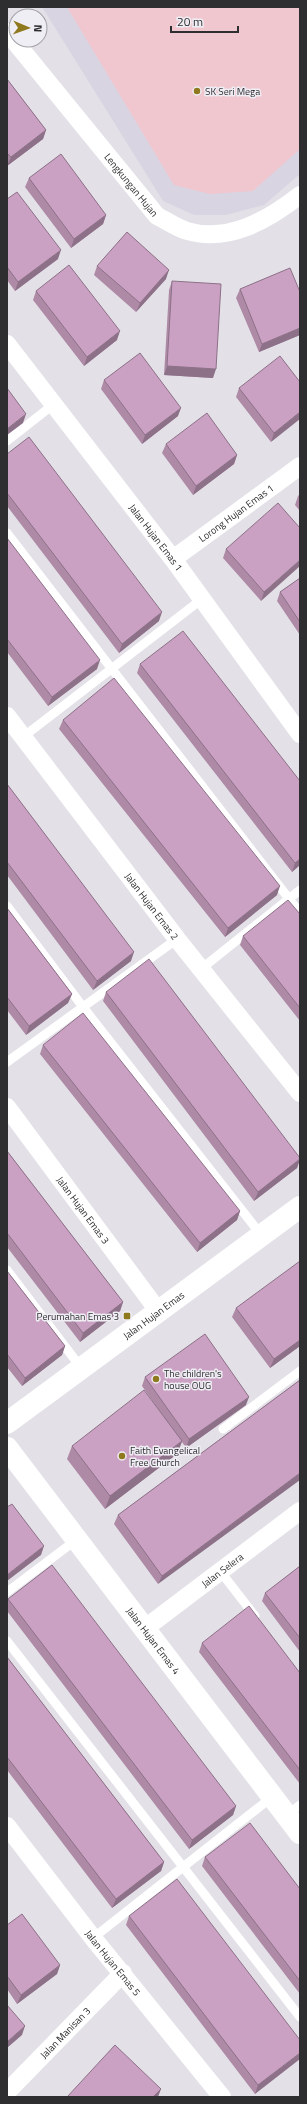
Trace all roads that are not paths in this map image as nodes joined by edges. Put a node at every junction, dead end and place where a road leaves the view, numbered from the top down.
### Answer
1 (7, 32) edge
2 (300, 196) edge
3 (7, 344) edge
4 (54, 404) junction
5 (7, 441) edge
6 (300, 466) edge
7 (7, 533) edge
8 (173, 559) junction
9 (202, 599) junction
10 (111, 668) junction
11 (12, 726) edge
12 (298, 726) edge
13 (300, 890) edge
14 (289, 899) junction
15 (7, 906) edge
16 (300, 913) edge
17 (177, 939) junction
18 (201, 969) junction
19 (83, 1007) junction
20 (7, 1062) edge
21 (300, 1093) edge
22 (8, 1110) edge
23 (300, 1207) edge
24 (262, 1236) junction
25 (7, 1270) edge
26 (159, 1312) junction
27 (82, 1368) junction
28 (300, 1371) edge
29 (7, 1423) edge
30 (223, 1429) dead end
31 (7, 1448) edge
32 (300, 1512) edge
33 (76, 1540) junction
34 (220, 1571) junction
35 (7, 1592) edge
36 (262, 1625) edge
37 (144, 1628) junction
38 (7, 1641) edge
39 (272, 1797) junction
40 (293, 1810) edge
41 (7, 1826) edge
42 (300, 1833) edge
43 (183, 1867) junction
44 (93, 1938) junction
45 (123, 1973) junction
46 (300, 2017) edge
47 (7, 2092) edge
48 (222, 2097) edge

1 - 2 street, Lengkungan Hujan
3 - 4 street, Jalan Hujan Emas 1
4 - 5 lane
4 - 8 street, Jalan Hujan Emas 1
6 - 8 street, Lorong Hujan Emas 1
7 - 10 lane
8 - 9 street, Jalan Hujan Emas 1
9 - 10 lane
9 - 12 street, Jalan Hujan Emas 1
10 - 11 lane
10 - 14 lane
11 - 17 street, Jalan Hujan Emas 2
13 - 14 lane
14 - 16 lane
14 - 18 lane
15 - 19 lane
17 - 18 street, Jalan Hujan Emas 2
17 - 19 lane
18 - 21 street, Jalan Hujan Emas 2
19 - 20 lane
19 - 24 lane
22 - 26 street, Jalan Hujan Emas 3
23 - 24 street, Jalan Hujan Emas
24 - 26 street, Jalan Hujan Emas
25 - 27 lane
26 - 27 street, Jalan Hujan Emas
27 - 29 street, Jalan Hujan Emas
28 - 30 lane
31 - 33 street, Jalan Hujan Emas 4
32 - 34 street, Jalan Selera
33 - 35 lane
33 - 37 street, Jalan Hujan Emas 4
34 - 36 lane
34 - 37 street, Jalan Selera
37 - 39 street, Jalan Hujan Emas 4
38 - 43 lane
39 - 40 street, Jalan Hujan Emas 4
39 - 43 lane
40 - 42 street, Jalan Hujan Emas 4
41 - 44 street, Jalan Hujan Emas 5
43 - 44 lane
43 - 46 lane
44 - 45 street, Jalan Hujan Emas 5
45 - 47 street, Jalan Manisan 3
45 - 48 street, Jalan Hujan Emas 5

